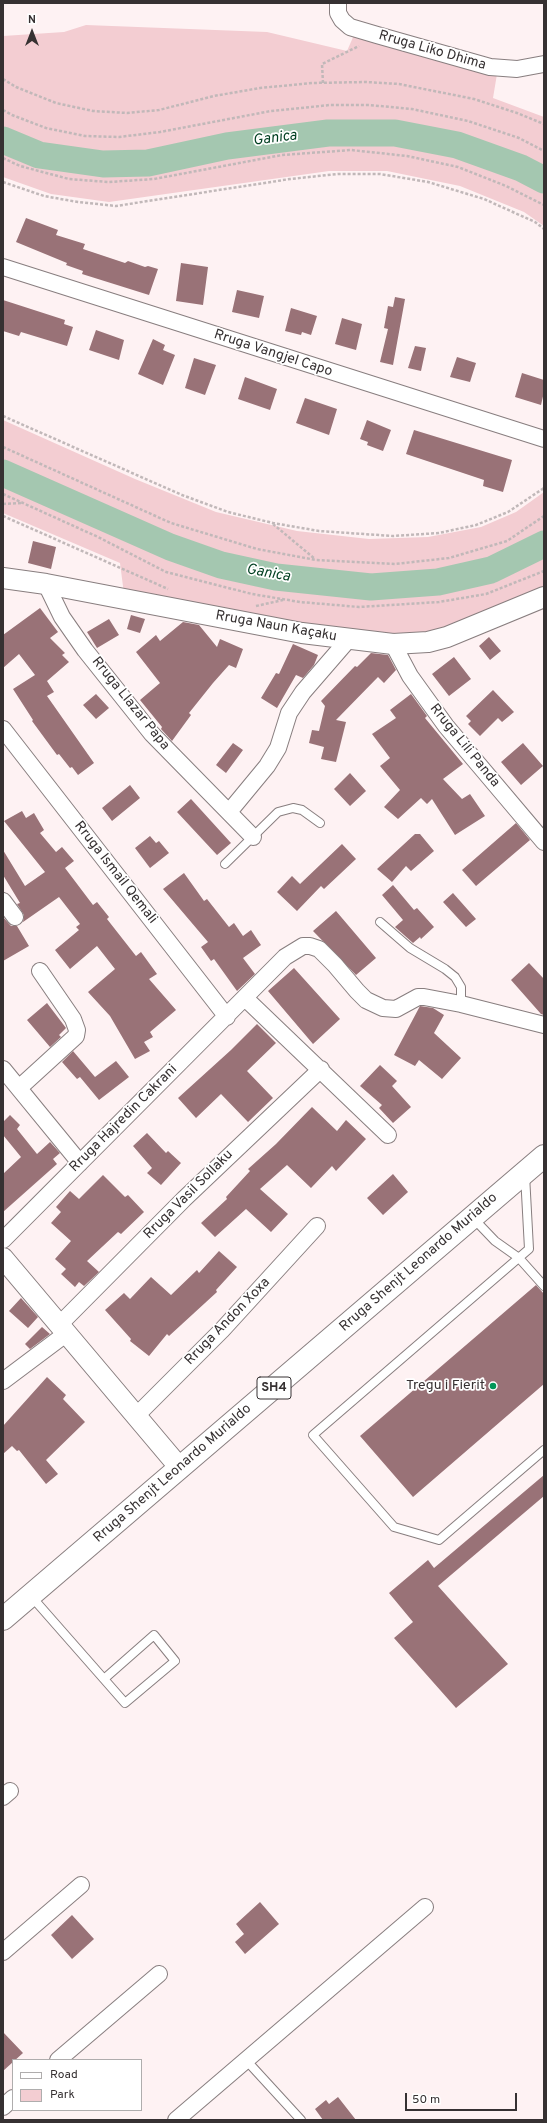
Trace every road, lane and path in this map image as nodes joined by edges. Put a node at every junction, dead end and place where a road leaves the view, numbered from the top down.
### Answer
1 (338, 3) edge
2 (377, 35) junction
3 (544, 64) edge
4 (3, 79) edge
5 (323, 83) junction
6 (3, 110) edge
7 (544, 124) edge
8 (544, 151) edge
9 (3, 158) edge
10 (3, 182) edge
11 (544, 205) edge
12 (544, 229) edge
13 (3, 267) edge
14 (3, 416) edge
15 (544, 439) edge
16 (3, 447) edge
17 (544, 488) edge
18 (3, 494) edge
19 (23, 503) junction
20 (3, 504) edge
21 (3, 516) edge
22 (544, 516) edge
23 (273, 523) junction
24 (316, 560) junction
25 (544, 571) edge
26 (3, 578) edge
27 (46, 584) junction
28 (174, 592) dead end
29 (544, 596) edge
30 (286, 600) junction
31 (252, 607) dead end
32 (348, 640) junction
33 (393, 644) junction
34 (3, 729) edge
35 (228, 812) junction
36 (320, 823) dead end
37 (254, 837) junction
38 (544, 842) edge
39 (225, 864) dead end
40 (3, 901) edge
41 (15, 917) dead end
42 (380, 922) dead end
43 (40, 971) dead end
44 (245, 998) junction
45 (461, 1004) junction
46 (227, 1017) junction
47 (544, 1025) edge
48 (3, 1069) edge
49 (321, 1069) junction
50 (19, 1088) junction
51 (388, 1135) dead end
52 (544, 1156) edge
53 (80, 1163) junction
54 (525, 1173) junction
55 (472, 1217) junction
56 (317, 1226) dead end
57 (3, 1240) edge
58 (3, 1258) edge
59 (519, 1258) junction
60 (544, 1286) edge
61 (64, 1328) junction
62 (3, 1381) edge
63 (136, 1416) junction
64 (544, 1450) edge
65 (180, 1468) junction
66 (30, 1595) junction
67 (3, 1619) edge
68 (104, 1679) junction
69 (81, 1885) dead end
70 (425, 1907) dead end
71 (3, 1952) edge
72 (159, 1974) dead end
73 (59, 2059) edge
74 (246, 2060) junction
75 (12, 2099) edge
76 (3, 2107) edge
77 (184, 2117) edge
78 (301, 2120) edge

1 - 2 street, Rruga Liko Dhima
2 - 3 street, Rruga Liko Dhima
2 - 5 path
4 - 5 path
5 - 7 path
6 - 8 path
9 - 11 path
10 - 12 path
13 - 15 street, Rruga Vangjel Capo
14 - 23 path
16 - 24 path
17 - 23 path
18 - 19 path
19 - 20 path
19 - 30 path
21 - 28 path
22 - 24 path
23 - 24 path
25 - 30 path
26 - 27 street, Rruga Naun Kaçaku
27 - 32 street, Rruga Naun Kaçaku
27 - 35 street, Rruga Llazar Papa
29 - 33 street, Rruga Naun Kaçaku
30 - 31 path
32 - 33 street, Rruga Naun Kaçaku
32 - 35 street
33 - 38 street, Rruga Lili Panda
34 - 46 street, Rruga Ismail Qemali
35 - 37 street, Rruga Llazar Papa
36 - 37 lane
37 - 39 lane
40 - 41 street
42 - 45 lane
43 - 50 street
44 - 45 street, Rruga Hajredin Cakrani
44 - 46 street, Rruga Hajredin Cakrani
44 - 49 street
45 - 47 street, Rruga Hajredin Cakrani
46 - 53 street, Rruga Hajredin Cakrani
48 - 50 street
49 - 51 street
49 - 61 street, Rruga Vasil Sollaku
50 - 53 street
52 - 54 main road, Rruga Shenjt Leonardo Murialdo / SH4
53 - 57 street, Rruga Hajredin Cakrani
54 - 55 main road, Rruga Shenjt Leonardo Murialdo / SH4
54 - 59 lane
55 - 59 lane
55 - 65 main road, Rruga Shenjt Leonardo Murialdo / SH4
56 - 63 street, Rruga Andon Xoxa
58 - 61 street
59 - 60 lane
59 - 64 lane
61 - 62 street, Rruga Vasil Sollaku
61 - 63 street
63 - 65 street
65 - 66 main road, Rruga Shenjt Leonardo Murialdo / SH4
66 - 67 main road, Rruga Shenjt Leonardo Murialdo / SH4
66 - 68 lane
68 - 68 lane
69 - 71 street
70 - 74 street
72 - 73 street
74 - 77 street
74 - 78 lane
75 - 76 street

